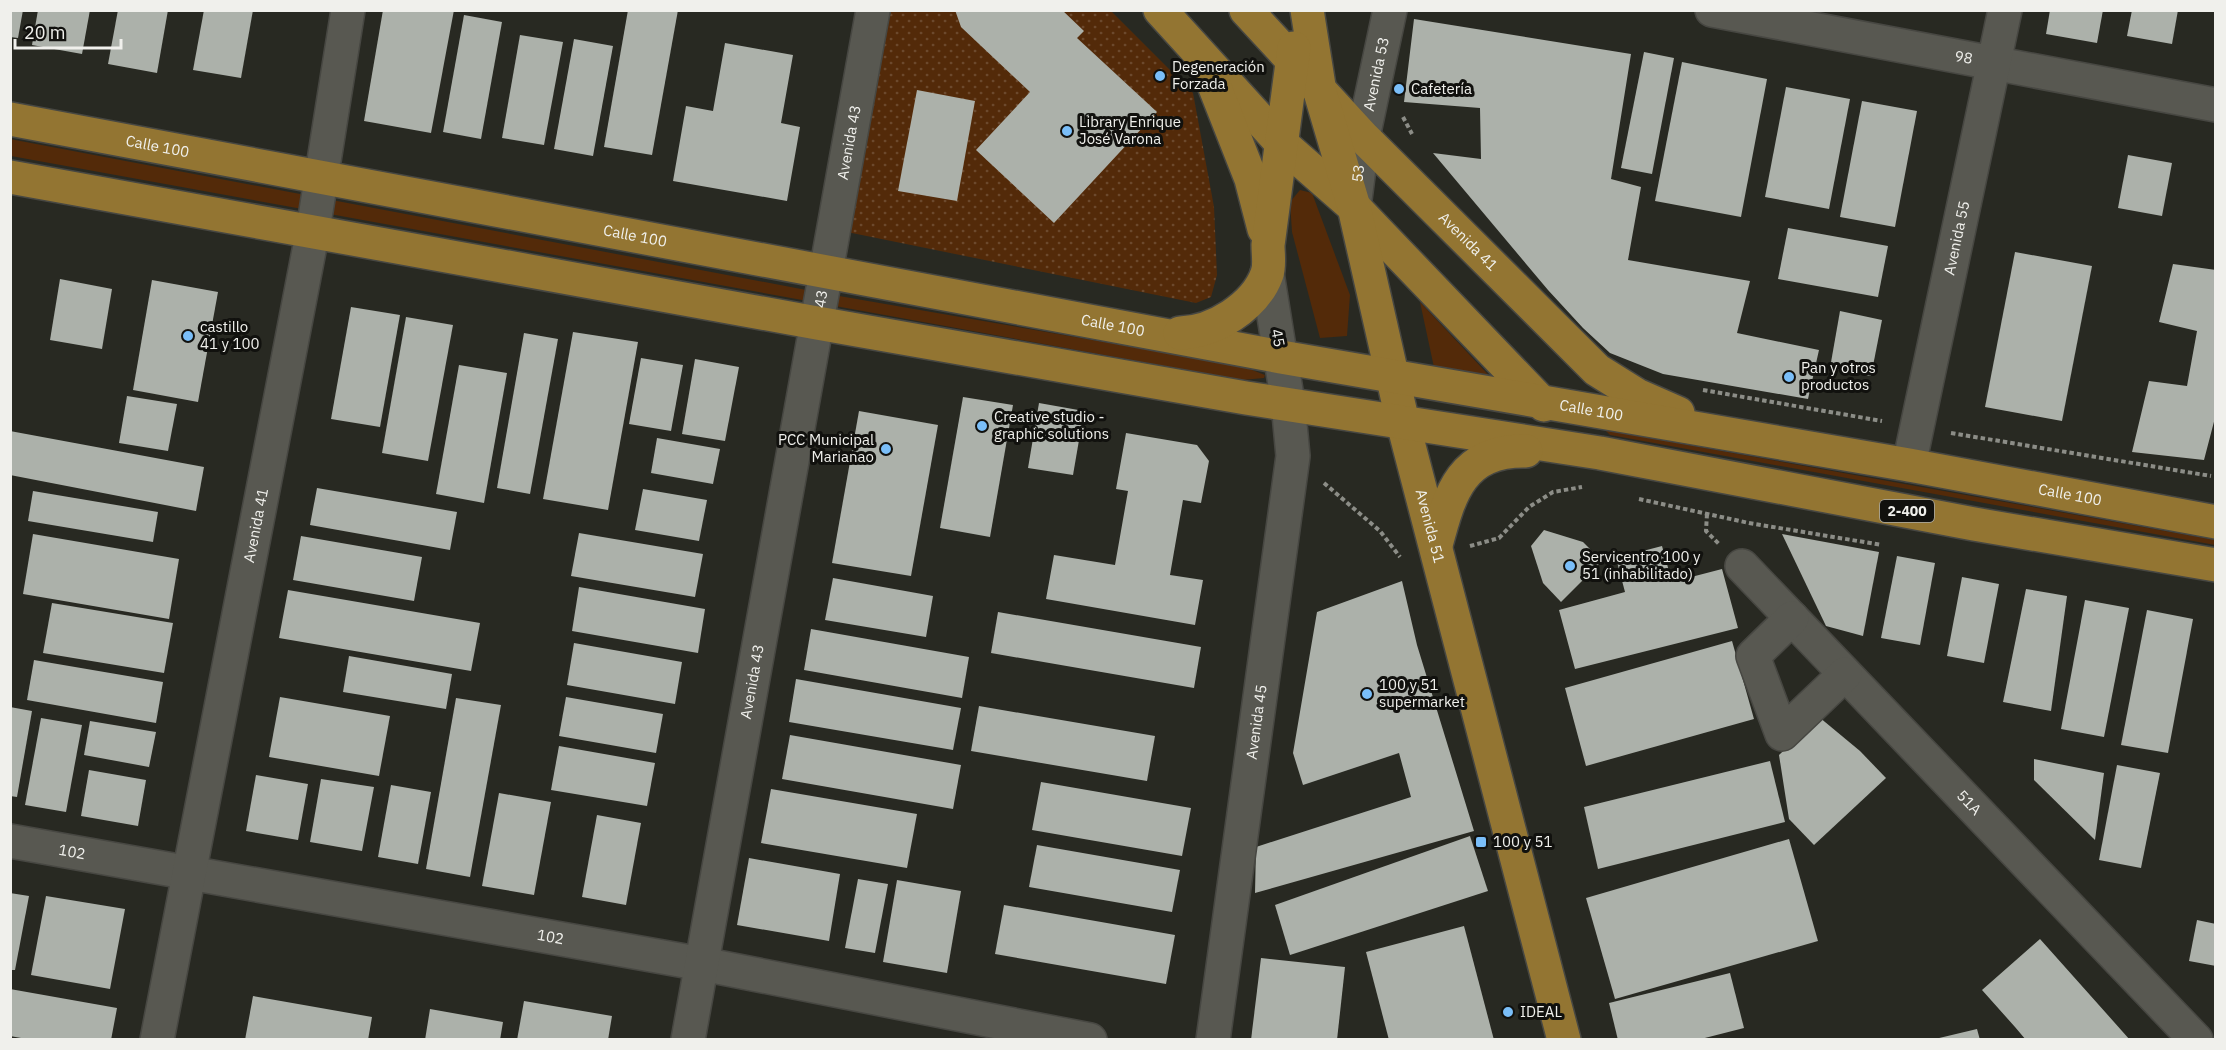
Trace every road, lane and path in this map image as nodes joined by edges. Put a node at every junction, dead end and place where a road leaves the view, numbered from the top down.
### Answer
1 (348, 10) edge
2 (873, 10) edge
3 (1160, 10) edge
4 (1246, 10) edge
5 (1293, 10) edge
6 (1307, 10) edge
7 (1390, 10) edge
8 (1712, 10) edge
9 (2005, 10) edge
10 (1191, 45) junction
11 (1294, 60) junction
12 (1996, 63) junction
13 (1378, 69) junction
14 (1320, 92) junction
15 (2216, 105) edge
16 (10, 119) edge
17 (1363, 137) junction
18 (1414, 138) dead end
19 (1282, 144) junction
20 (10, 177) edge
21 (321, 177) junction
22 (1354, 207) junction
23 (314, 230) junction
24 (1268, 259) junction
25 (825, 274) junction
26 (818, 323) junction
27 (1164, 333) junction
28 (1281, 357) junction
29 (1392, 375) junction
30 (1696, 389) dead end
31 (1539, 401) junction
32 (1288, 403) junction
33 (1403, 423) junction
34 (1917, 427) junction
35 (1720, 432) junction
36 (1600, 453) junction
37 (1293, 456) junction
38 (1908, 465) junction
39 (2211, 476) dead end
40 (1585, 487) dead end
41 (1629, 497) dead end
42 (2216, 522) edge
43 (1891, 546) dead end
44 (1437, 550) junction
45 (2216, 565) edge
46 (1742, 566) dead end
47 (1792, 618) junction
48 (1845, 674) junction
49 (10, 841) edge
50 (188, 873) junction
51 (702, 964) junction
52 (157, 1040) edge
53 (688, 1040) edge
54 (1090, 1040) edge
55 (1213, 1040) edge
56 (1564, 1040) edge
57 (2196, 1040) edge

1 - 21 street, Avenida 41
2 - 25 street, Avenida 43
3 - 10 main road
4 - 11 main road, Avenida 41
5 - 11 main road
6 - 14 main road, Avenida 51
7 - 13 street, Avenida 53
8 - 12 street, 98
9 - 12 street, Avenida 55
10 - 19 main road
10 - 24 main road
11 - 14 main road, Avenida 41
11 - 19 main road
12 - 15 street, 98
12 - 34 street, Avenida 55
13 - 17 street, Avenida 53
13 - 18 path
14 - 17 main road, Avenida 41
14 - 22 main road, Avenida 51
16 - 21 main road, Calle 100
17 - 22 street, 53
17 - 35 main road, Avenida 41
19 - 22 main road
19 - 24 main road
20 - 23 main road
21 - 23 street, Avenida 41
21 - 25 main road, Calle 100
22 - 29 main road, Avenida 51
22 - 31 main road
23 - 26 main road
23 - 50 street, Avenida 41
24 - 27 main road
24 - 28 street, 45
25 - 26 street, 43
25 - 27 main road, Calle 100
26 - 32 main road
26 - 51 street, Avenida 43
27 - 28 main road, Calle 100
28 - 29 main road, Calle 100
28 - 32 street, 45
29 - 31 main road, Calle 100
29 - 33 main road, Avenida 51
30 - 34 path
31 - 35 main road, Calle 100
31 - 36 main road
32 - 33 main road
32 - 37 street, Avenida 45
33 - 36 main road, 2-400
33 - 44 main road, Avenida 51
34 - 38 street, Avenida 55
34 - 39 path
35 - 38 main road, Calle 100
36 - 44 main road
36 - 45 main road, 2-400
37 - 44 path
37 - 55 street, Avenida 45
38 - 42 main road, Calle 100
40 - 44 path
41 - 43 path
44 - 56 main road, Avenida 51
46 - 47 street, 51A
47 - 48 street, 51A
47 - 48 street
48 - 57 street, 51A
49 - 50 street, 102
50 - 51 street, 102
50 - 52 street, Avenida 41
51 - 53 street, Avenida 43
51 - 54 street, 102

